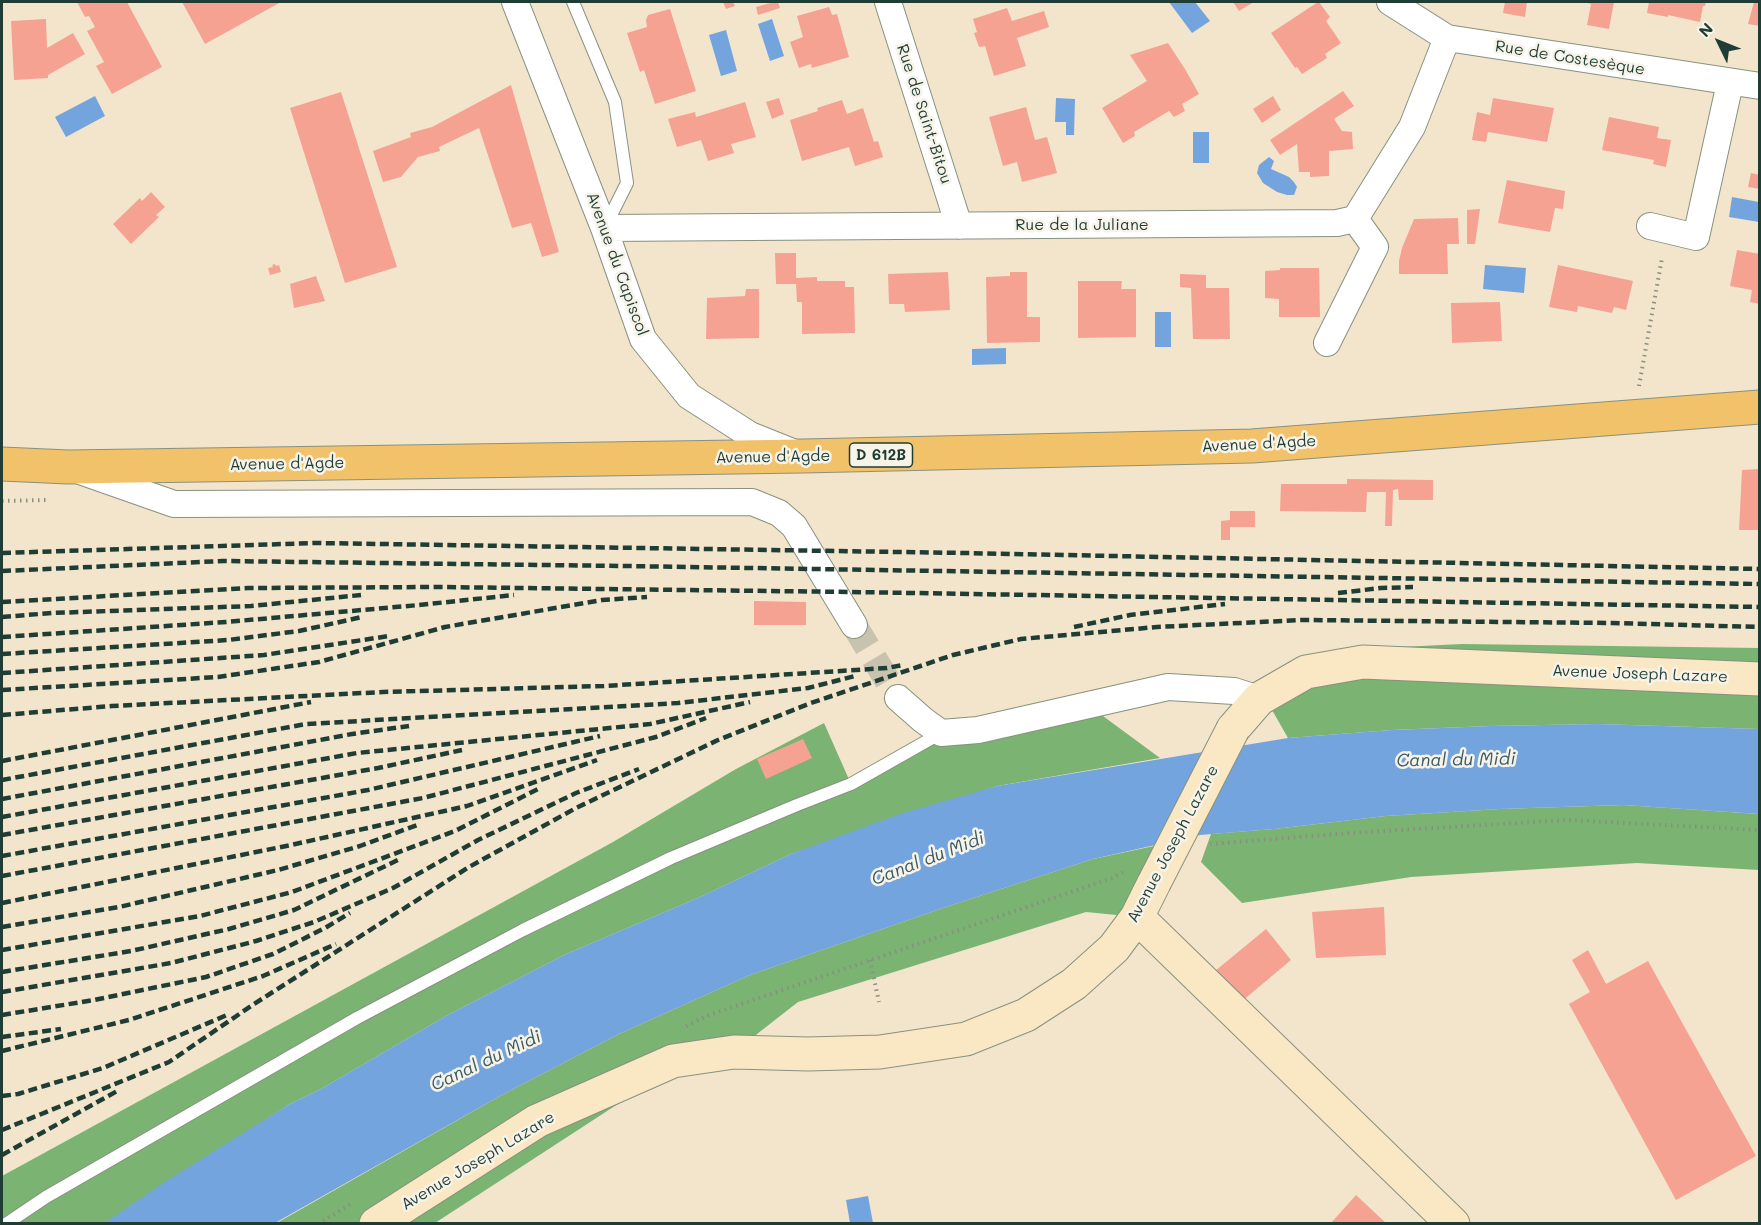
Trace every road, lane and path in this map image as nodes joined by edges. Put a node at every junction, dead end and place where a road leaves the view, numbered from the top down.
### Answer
1 (515, 2) edge
2 (573, 2) edge
3 (888, 2) edge
4 (1390, 2) edge
5 (1447, 38) junction
6 (1730, 83) junction
7 (1760, 86) edge
8 (1355, 219) junction
9 (959, 226) junction
10 (604, 228) junction
11 (1658, 229) joint
12 (1327, 343) dead end
13 (1760, 407) edge
14 (1634, 417) junction
15 (803, 456) junction
16 (2, 464) edge
17 (68, 467) junction
18 (854, 625) tunnel mouth
19 (1760, 679) edge
20 (898, 698) tunnel mouth
21 (1258, 699) junction
22 (941, 732) junction
23 (1760, 830) edge
24 (1200, 844) dead end
25 (1142, 875) junction
26 (1137, 917) junction
27 (870, 960) junction
28 (879, 1002) dead end
29 (678, 1030) dead end
30 (367, 1212) edge
31 (6, 1224) edge
32 (318, 1224) edge
33 (1453, 1224) edge

1 - 10 street, Avenue du Capiscol
2 - 10 lane
3 - 9 street, Rue de Saint-Bitou
4 - 5 street, Rue de Costesèque
5 - 6 street, Rue de Costesèque
5 - 8 street
6 - 7 street, Rue de Costesèque
6 - 11 street
8 - 9 street, Rue de la Juliane
8 - 12 street
9 - 10 street, Rue de la Juliane
10 - 15 street, Avenue du Capiscol
11 - 14 path
13 - 14 main road, Avenue d'Agde / D 612B
14 - 15 main road, Avenue d'Agde / D 612B
15 - 17 main road, Avenue d'Agde / D 612B
16 - 17 main road, Avenue d'Agde / D 612B
17 - 18 street
19 - 21 main road, Avenue Joseph Lazare
20 - 22 street
21 - 22 street
21 - 25 main road, Avenue Joseph Lazare, bridge
22 - 31 lane
23 - 24 path
25 - 26 main road, Avenue Joseph Lazare
25 - 27 path
26 - 30 main road, Avenue Joseph Lazare
26 - 33 main road
27 - 28 path
27 - 29 path
30 - 32 path

